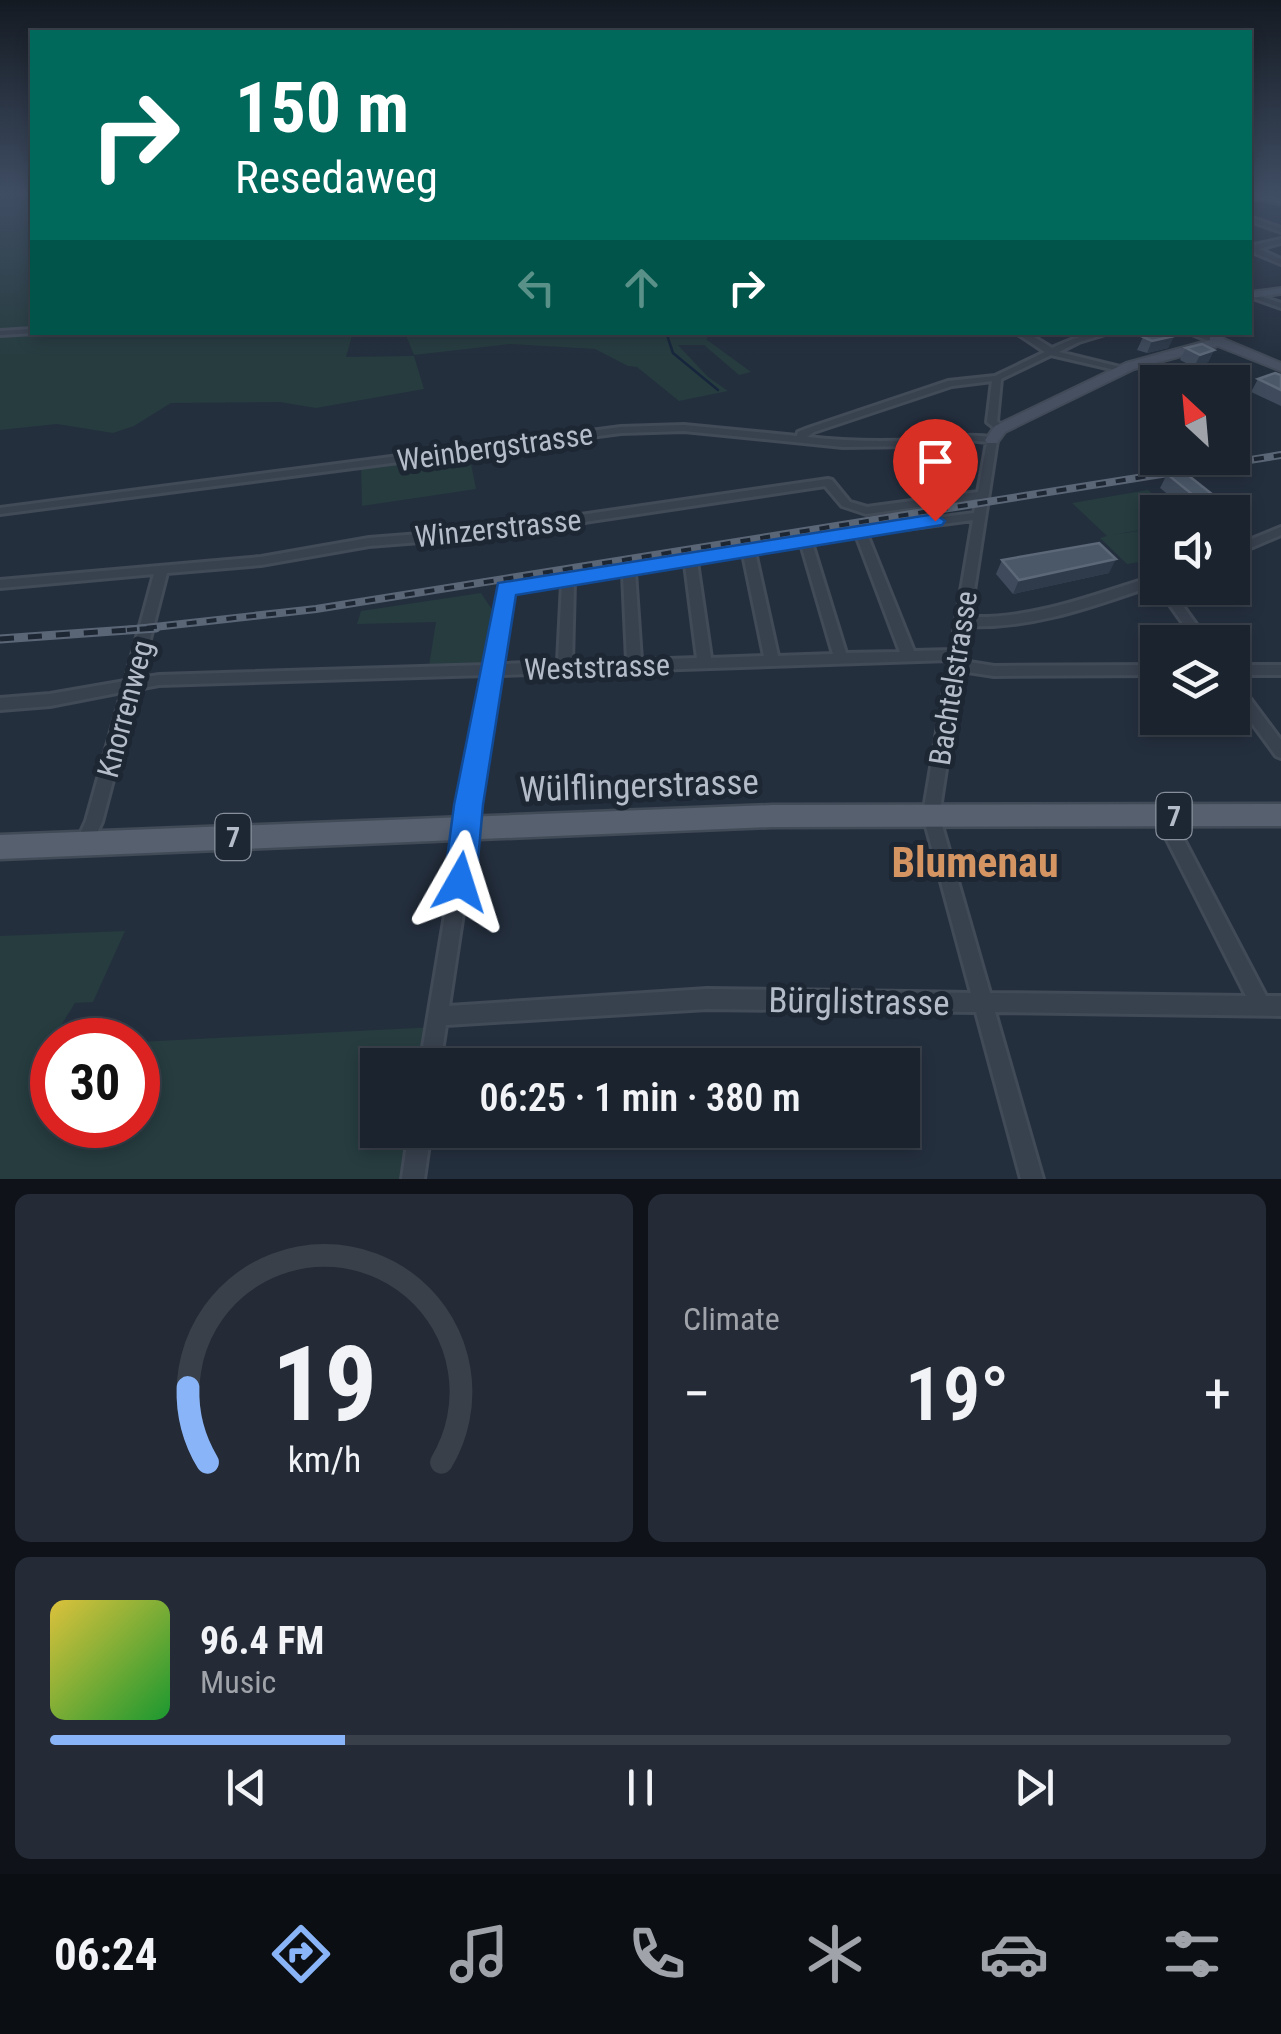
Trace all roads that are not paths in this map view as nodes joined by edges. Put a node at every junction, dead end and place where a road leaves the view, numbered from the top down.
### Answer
1 (1252, 249) edge
2 (1281, 262) edge
3 (1281, 291) edge
4 (1252, 295) edge
5 (1252, 295) edge
6 (1281, 306) edge
7 (30, 331) edge
8 (0, 333) edge
9 (1024, 335) edge
10 (1096, 335) edge
11 (1216, 337) edge
12 (1054, 352) junction
13 (1281, 367) edge
14 (1124, 369) junction
15 (998, 378) junction
16 (996, 434) junction
17 (802, 441) junction
18 (983, 494) junction
19 (0, 512) edge
20 (980, 516) junction
21 (860, 531) junction
22 (1281, 531) edge
23 (805, 539) junction
24 (1250, 544) edge
25 (748, 548) junction
26 (690, 557) junction
27 (629, 568) junction
28 (161, 572) junction
29 (568, 578) junction
30 (0, 584) edge
31 (1140, 584) edge
32 (962, 621) junction
33 (909, 657) junction
34 (841, 659) junction
35 (956, 660) junction
36 (772, 661) junction
37 (705, 664) junction
38 (634, 666) junction
39 (565, 668) junction
40 (490, 670) junction
41 (1140, 670) edge
42 (1250, 670) edge
43 (1281, 670) edge
44 (130, 686) junction
45 (0, 704) edge
46 (1250, 709) edge
47 (1281, 752) edge
48 (930, 815) junction
49 (1281, 815) edge
50 (1163, 816) junction
51 (466, 828) junction
52 (84, 843) junction
53 (0, 846) edge
54 (983, 1004) junction
55 (1271, 1006) edge
56 (438, 1016) junction
57 (433, 1048) edge
58 (417, 1148) edge
59 (413, 1179) edge
60 (1032, 1179) edge

1 - 2 street
3 - 4 street
5 - 6 street
7 - 8 street
9 - 12 street
10 - 12 street
11 - 13 street
11 - 14 street
12 - 14 street
12 - 15 street
14 - 16 street
15 - 16 street, Bachtelstrasse
15 - 17 street
16 - 17 street, Weinbergstrasse
16 - 18 street, Bachtelstrasse
17 - 19 street, Weinbergstrasse
18 - 20 street, Bachtelstrasse
18 - 28 street, Winzerstrasse
20 - 21 street
20 - 32 street, Bachtelstrasse
21 - 23 street
21 - 33 street
22 - 24 street
23 - 25 street
23 - 34 street
25 - 26 street
25 - 36 street
26 - 27 street
26 - 37 street
27 - 29 street
27 - 38 street
28 - 30 street, Winzerstrasse
28 - 44 street, Knorrenweg
29 - 39 street
29 - 40 street
31 - 32 street
32 - 35 street, Bachtelstrasse
33 - 34 street, Weststrasse
33 - 35 street, Weststrasse
34 - 36 street, Weststrasse
35 - 41 street, Weststrasse
35 - 48 street, Bachtelstrasse
36 - 37 street, Weststrasse
37 - 38 street, Weststrasse
38 - 39 street, Weststrasse
39 - 40 street, Weststrasse
40 - 44 street, Weststrasse
40 - 51 street
42 - 43 street
44 - 45 street, Weststrasse
44 - 52 street, Knorrenweg
46 - 47 street
48 - 50 main road, Wülflingerstrasse / 7
48 - 51 main road, Wülflingerstrasse / 7
48 - 54 street
49 - 50 main road, Wülflingerstrasse / 7
50 - 55 street
51 - 52 main road, Wülflingerstrasse / 7
51 - 56 street
52 - 53 main road, Wülflingerstrasse / 7
54 - 55 street, Bürglistrasse
54 - 56 street, Bürglistrasse
54 - 60 street
56 - 57 street
58 - 59 street

